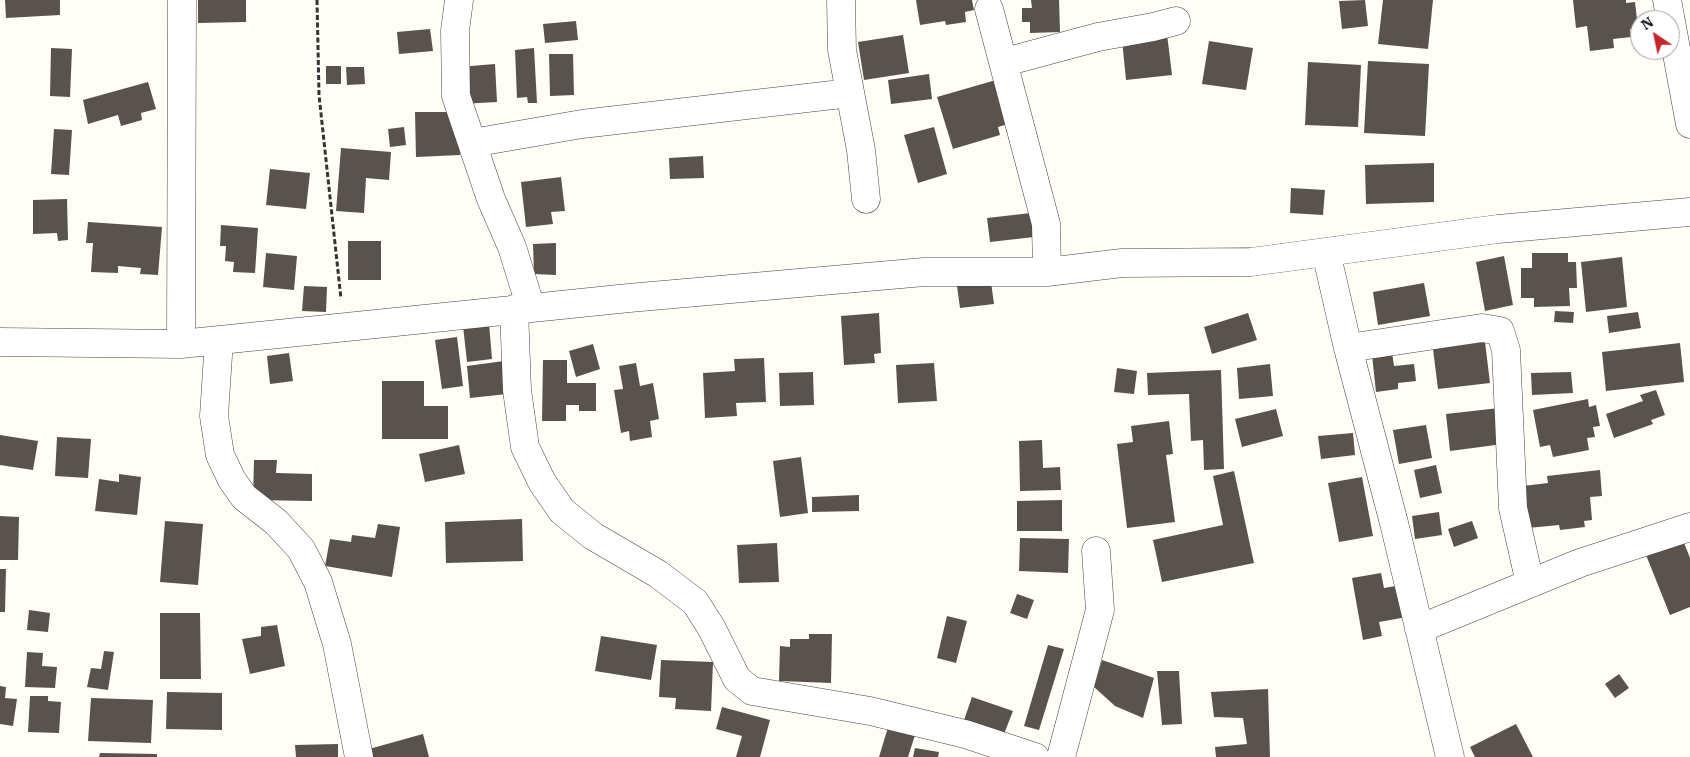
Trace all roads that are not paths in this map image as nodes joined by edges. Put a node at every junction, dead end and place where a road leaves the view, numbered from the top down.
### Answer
1 (182, 0) edge
2 (459, 0) edge
3 (841, 0) edge
4 (1667, 0) edge
5 (989, 9) dead end
6 (1176, 21) dead end
7 (1005, 62) junction
8 (850, 93) junction
9 (1690, 124) edge
10 (472, 143) junction
11 (866, 199) dead end
12 (1690, 212) edge
13 (1326, 252) junction
14 (1047, 272) junction
15 (522, 309) junction
16 (219, 340) junction
17 (0, 342) edge
18 (181, 344) junction
19 (1348, 348) junction
20 (1690, 527) edge
21 (1096, 551) dead end
22 (1530, 583) junction
23 (1419, 629) junction
24 (359, 757) edge
25 (1035, 757) edge
26 (1061, 757) edge
27 (1450, 757) edge

1 - 18 street
2 - 10 street
3 - 8 street
4 - 9 street
5 - 7 street
6 - 7 street
7 - 14 street
8 - 10 street
8 - 11 street
10 - 15 street
12 - 13 street
13 - 14 street
13 - 19 street
14 - 15 street
15 - 16 street
15 - 25 street
16 - 18 street
16 - 24 street
17 - 18 street
19 - 22 street
19 - 23 street
20 - 22 street
21 - 26 street
22 - 23 street
23 - 27 street

